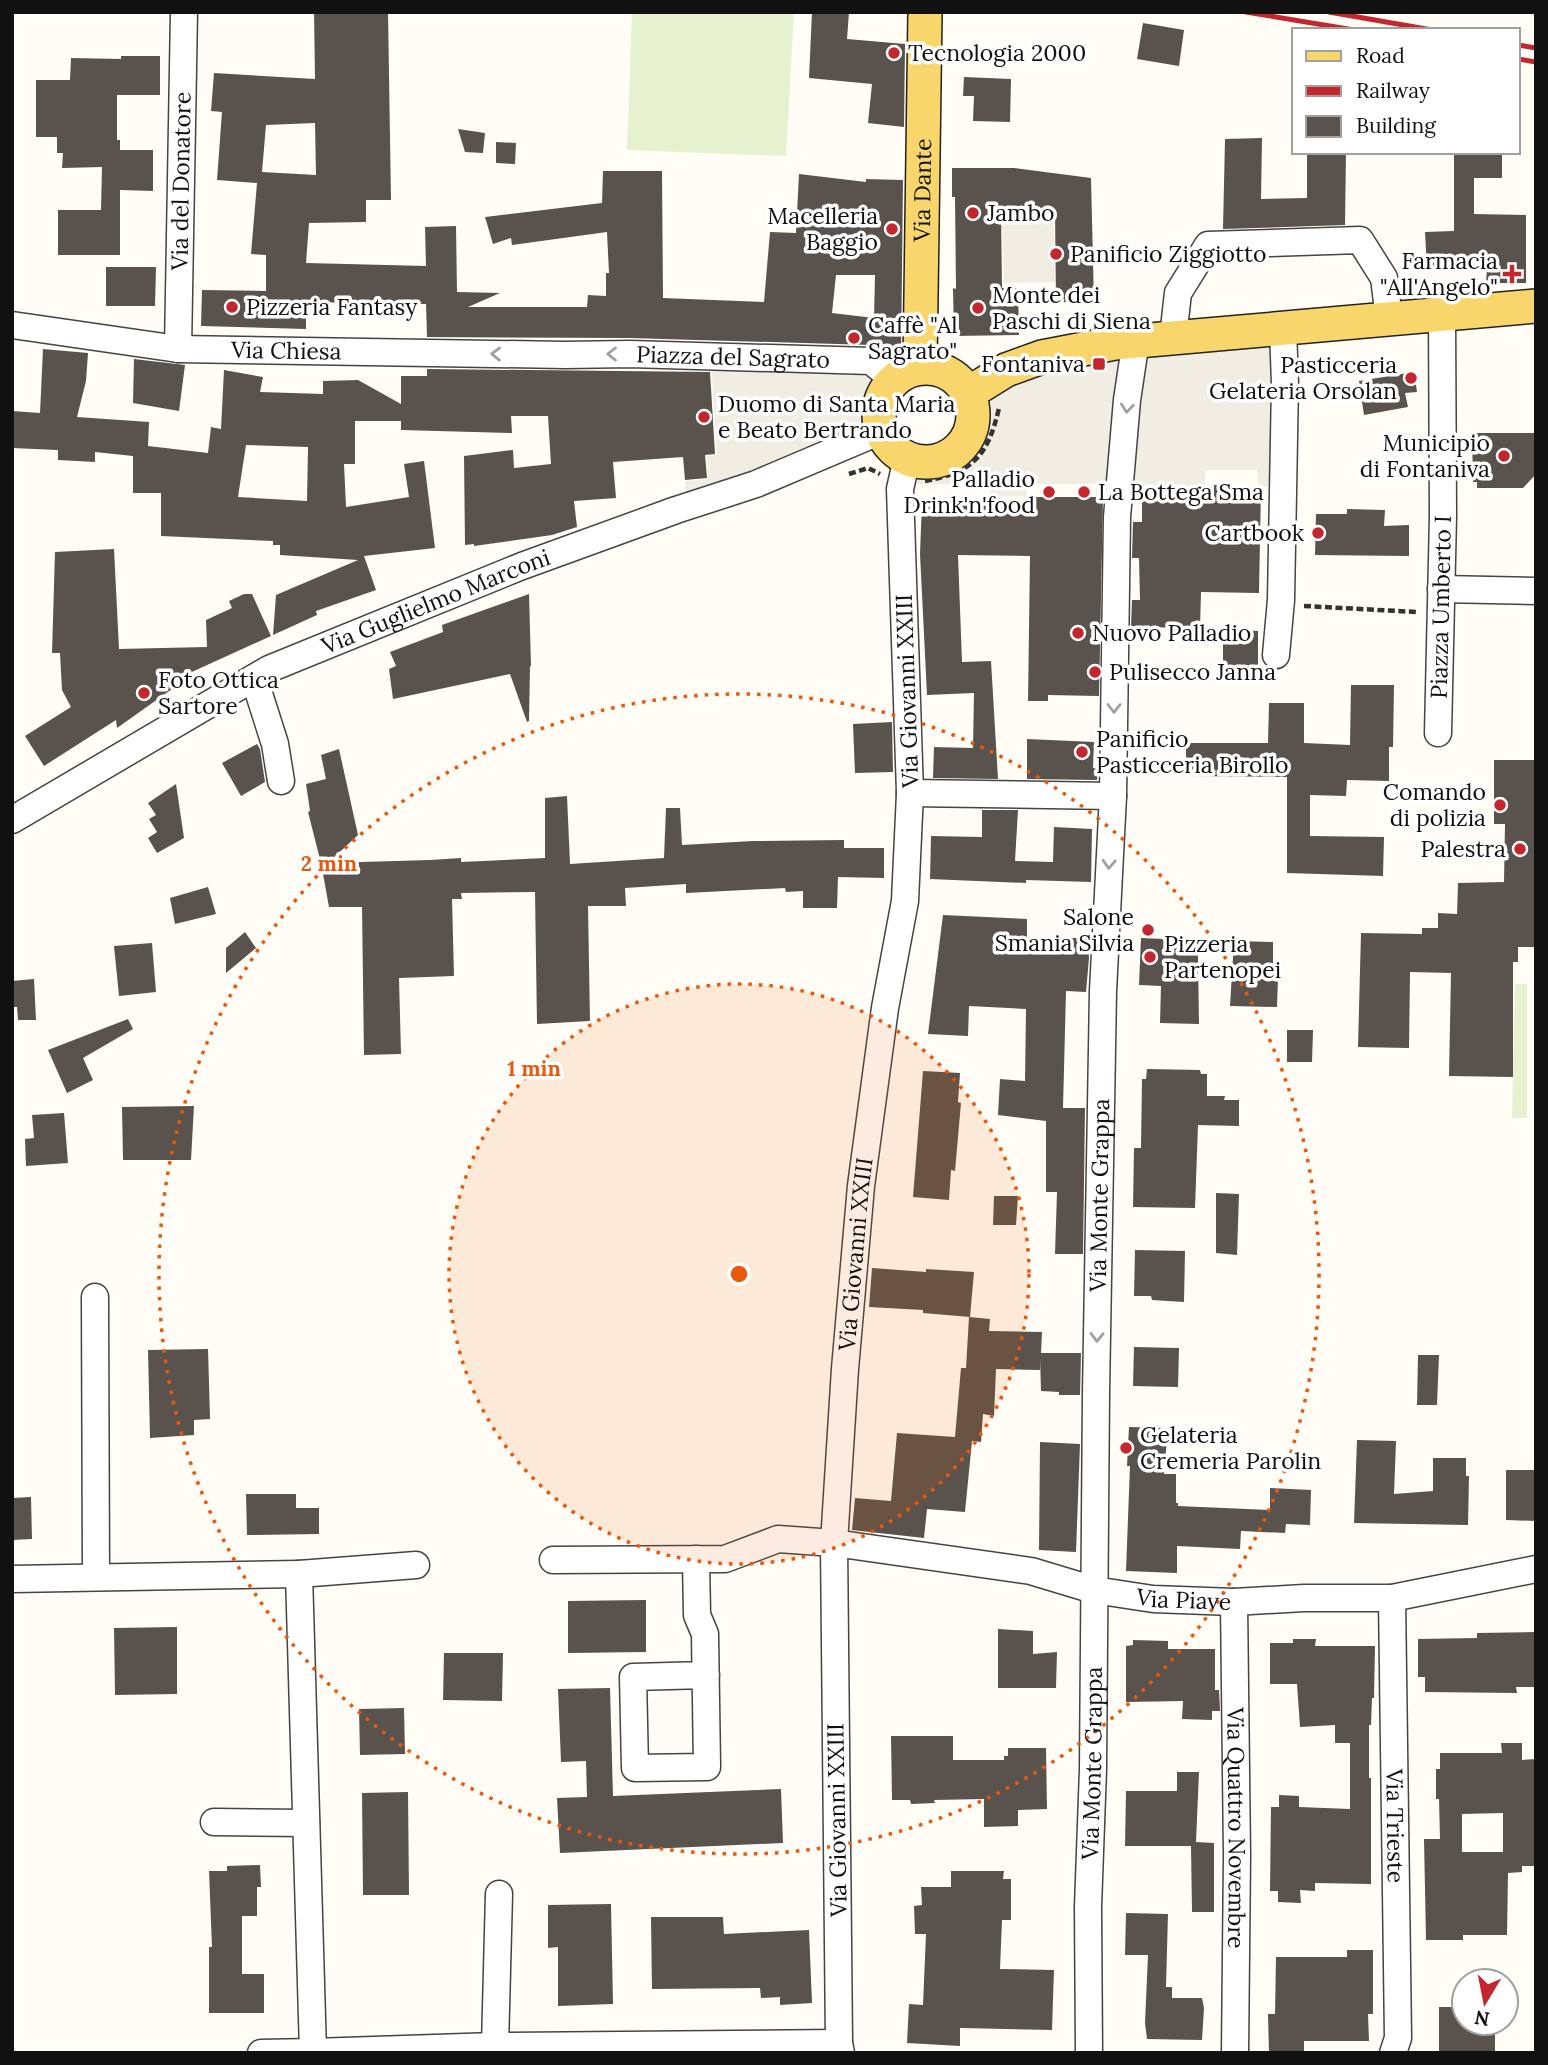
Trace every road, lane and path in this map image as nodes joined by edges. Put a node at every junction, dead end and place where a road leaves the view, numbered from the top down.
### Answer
1 (184, 12) edge
2 (925, 12) edge
3 (1536, 306) edge
4 (1442, 314) junction
5 (1389, 318) junction
6 (12, 325) edge
7 (1283, 329) junction
8 (1173, 337) junction
9 (1136, 340) junction
10 (178, 349) junction
11 (565, 355) joint
12 (907, 373) junction
13 (969, 393) junction
14 (881, 430) junction
15 (906, 458) junction
16 (1536, 591) edge
17 (1281, 600) junction
18 (1441, 601) junction
19 (1276, 655) dead end
20 (254, 678) junction
21 (1438, 733) dead end
22 (281, 781) dead end
23 (910, 793) junction
24 (1113, 796) junction
25 (12, 820) edge
26 (95, 1297) dead end
27 (834, 1543) junction
28 (696, 1559) junction
29 (553, 1560) dead end
30 (416, 1565) dead end
31 (1536, 1569) edge
32 (299, 1574) junction
33 (96, 1577) junction
34 (12, 1579) edge
35 (1094, 1590) junction
36 (1392, 1598) junction
37 (1234, 1602) junction
38 (705, 1675) dead end
39 (214, 1822) dead end
40 (306, 1823) junction
41 (499, 1894) dead end
42 (486, 2047) junction
43 (840, 2048) edge
44 (391, 2051) edge
45 (313, 2052) edge
46 (261, 2053) edge
47 (1089, 2053) edge
48 (1236, 2053) edge
49 (1393, 2053) edge

1 - 10 street, Via del Donatore
2 - 12 main road, Via Dante
3 - 4 main road
4 - 5 main road
4 - 18 street, Piazza Umberto I
5 - 7 main road
5 - 8 street
6 - 10 street, Via Chiesa
7 - 8 main road
7 - 17 street
8 - 9 main road
9 - 13 main road
9 -> 24 street, Via Monte Grappa
11 -> 10 street, Via Chiesa
12 -> 11 street, Piazza del Sagrato
12 - 13 main road, Piazza del Sagrato
12 - 14 main road
13 - 15 main road
14 - 15 main road
14 - 20 street, Via Guglielmo Marconi
15 - 23 street, Via Giovanni XXIII
16 - 18 street
17 - 18 path
17 - 19 street
18 - 21 street, Piazza Umberto I
20 - 22 street
20 - 25 street, Via Guglielmo Marconi
23 - 24 street
23 - 27 street, Via Giovanni XXIII
24 -> 35 street, Via Monte Grappa
26 - 33 street
27 - 28 street, Via Piave
27 - 35 street, Via Piave
27 - 43 street, Via Giovanni XXIII
28 - 29 street, Via Piave
28 - 38 street
30 - 32 street
31 - 36 street, Via Piave
32 - 33 street
32 - 40 street
33 - 34 street
35 - 37 street, Via Piave
35 - 47 street, Via Monte Grappa
36 - 37 street, Via Piave
36 - 49 street, Via Trieste
37 - 48 street, Via Quattro Novembre
39 - 40 street
40 - 45 street
41 - 42 street
42 - 43 street
42 - 44 street
44 - 45 street
45 - 46 street

